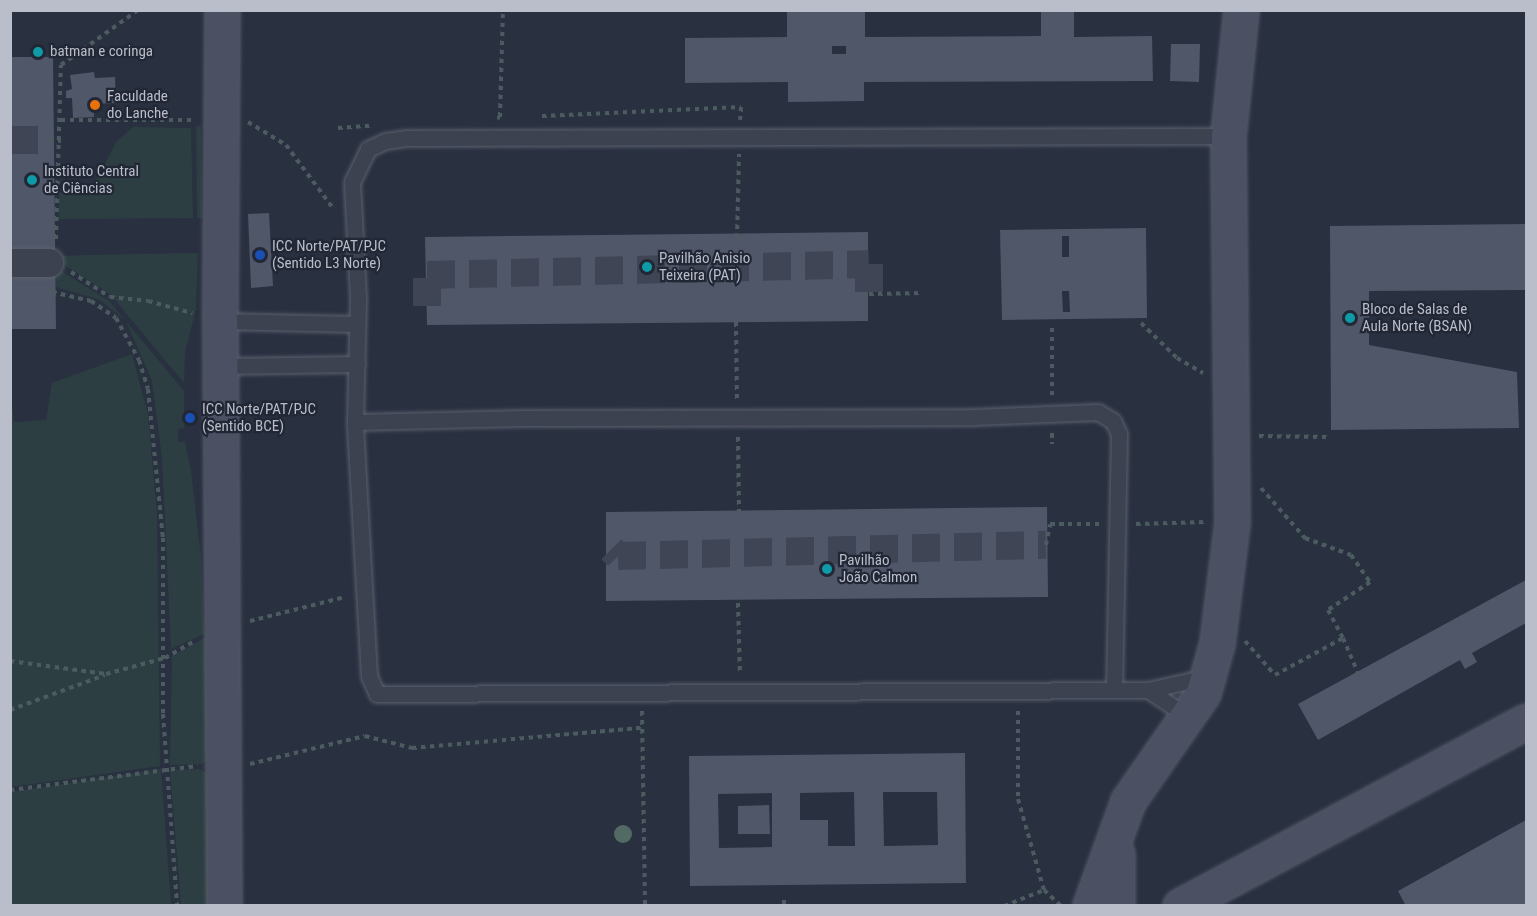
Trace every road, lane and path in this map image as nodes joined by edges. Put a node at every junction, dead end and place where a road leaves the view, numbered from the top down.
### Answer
1 (138, 10) edge
2 (222, 10) edge
3 (503, 10) edge
4 (1241, 10) edge
5 (535, 116) dead end
6 (500, 117) junction
7 (512, 117) dead end
8 (488, 118) dead end
9 (373, 125) dead end
10 (338, 128) dead end
11 (1228, 136) junction
12 (739, 137) junction
13 (49, 140) tunnel mouth
14 (60, 141) junction
15 (737, 238) dead end
16 (52, 262) junction
17 (10, 263) edge
18 (924, 292) dead end
19 (869, 294) dead end
20 (220, 321) junction
21 (1141, 323) dead end
22 (356, 324) junction
23 (1052, 324) dead end
24 (357, 364) junction
25 (221, 366) junction
26 (1208, 377) dead end
27 (1052, 411) junction
28 (356, 422) junction
29 (1251, 436) dead end
30 (1331, 437) dead end
31 (1052, 444) dead end
32 (1259, 477) dead end
33 (1232, 522) junction
34 (1115, 525) junction
35 (1046, 545) dead end
36 (366, 591) junction
37 (738, 603) dead end
38 (222, 628) junction
39 (1245, 630) dead end
40 (1343, 638) junction
41 (165, 658) junction
42 (10, 661) edge
43 (105, 674) junction
44 (1208, 677) junction
45 (1361, 681) dead end
46 (1114, 690) junction
47 (1148, 690) junction
48 (741, 691) junction
49 (1018, 691) junction
50 (641, 693) junction
51 (10, 710) edge
52 (1187, 716) junction
53 (1527, 722) edge
54 (642, 728) junction
55 (250, 764) dead end
56 (207, 766) dead end
57 (166, 768) junction
58 (10, 790) edge
59 (1117, 831) junction
60 (1044, 890) junction
61 (784, 900) dead end
62 (1190, 903) edge
63 (177, 906) edge
64 (224, 906) edge
65 (645, 906) edge
66 (784, 906) edge
67 (1004, 906) edge
68 (1061, 906) edge
69 (1090, 906) edge
70 (1117, 906) edge

1 - 14 path
2 - 20 street
3 - 6 path
4 - 11 street
5 - 12 path
6 - 7 path
6 - 8 path
9 - 10 path
11 - 12 lane
11 - 33 street
12 - 15 path
12 - 22 lane
13 - 14 path
14 - 16 path
16 - 17 street
16 - 20 path
16 - 41 path
18 - 19 path
20 - 22 lane
20 - 25 street
21 - 26 path
22 - 24 lane
23 - 27 path
24 - 25 lane
24 - 28 lane
25 - 38 street
27 - 28 lane
27 - 31 path
27 - 34 lane
28 - 36 lane
29 - 30 path
32 - 40 path
33 - 34 path
33 - 44 street
34 - 35 path
34 - 46 lane
36 - 38 path
36 - 50 lane
37 - 48 path
38 - 64 street
39 - 40 path
40 - 45 path
41 - 43 path
41 - 57 path
42 - 43 path
43 - 51 path
44 - 47 lane
44 - 52 street
46 - 47 lane
46 - 49 lane
47 - 52 lane
48 - 49 lane
48 - 50 lane
49 - 60 path
50 - 54 path
52 - 59 street
53 - 62 street
54 - 55 path
54 - 65 path
56 - 57 path
57 - 58 path
57 - 63 path
59 - 69 street
59 - 70 street
60 - 67 path
60 - 68 path
61 - 66 path

